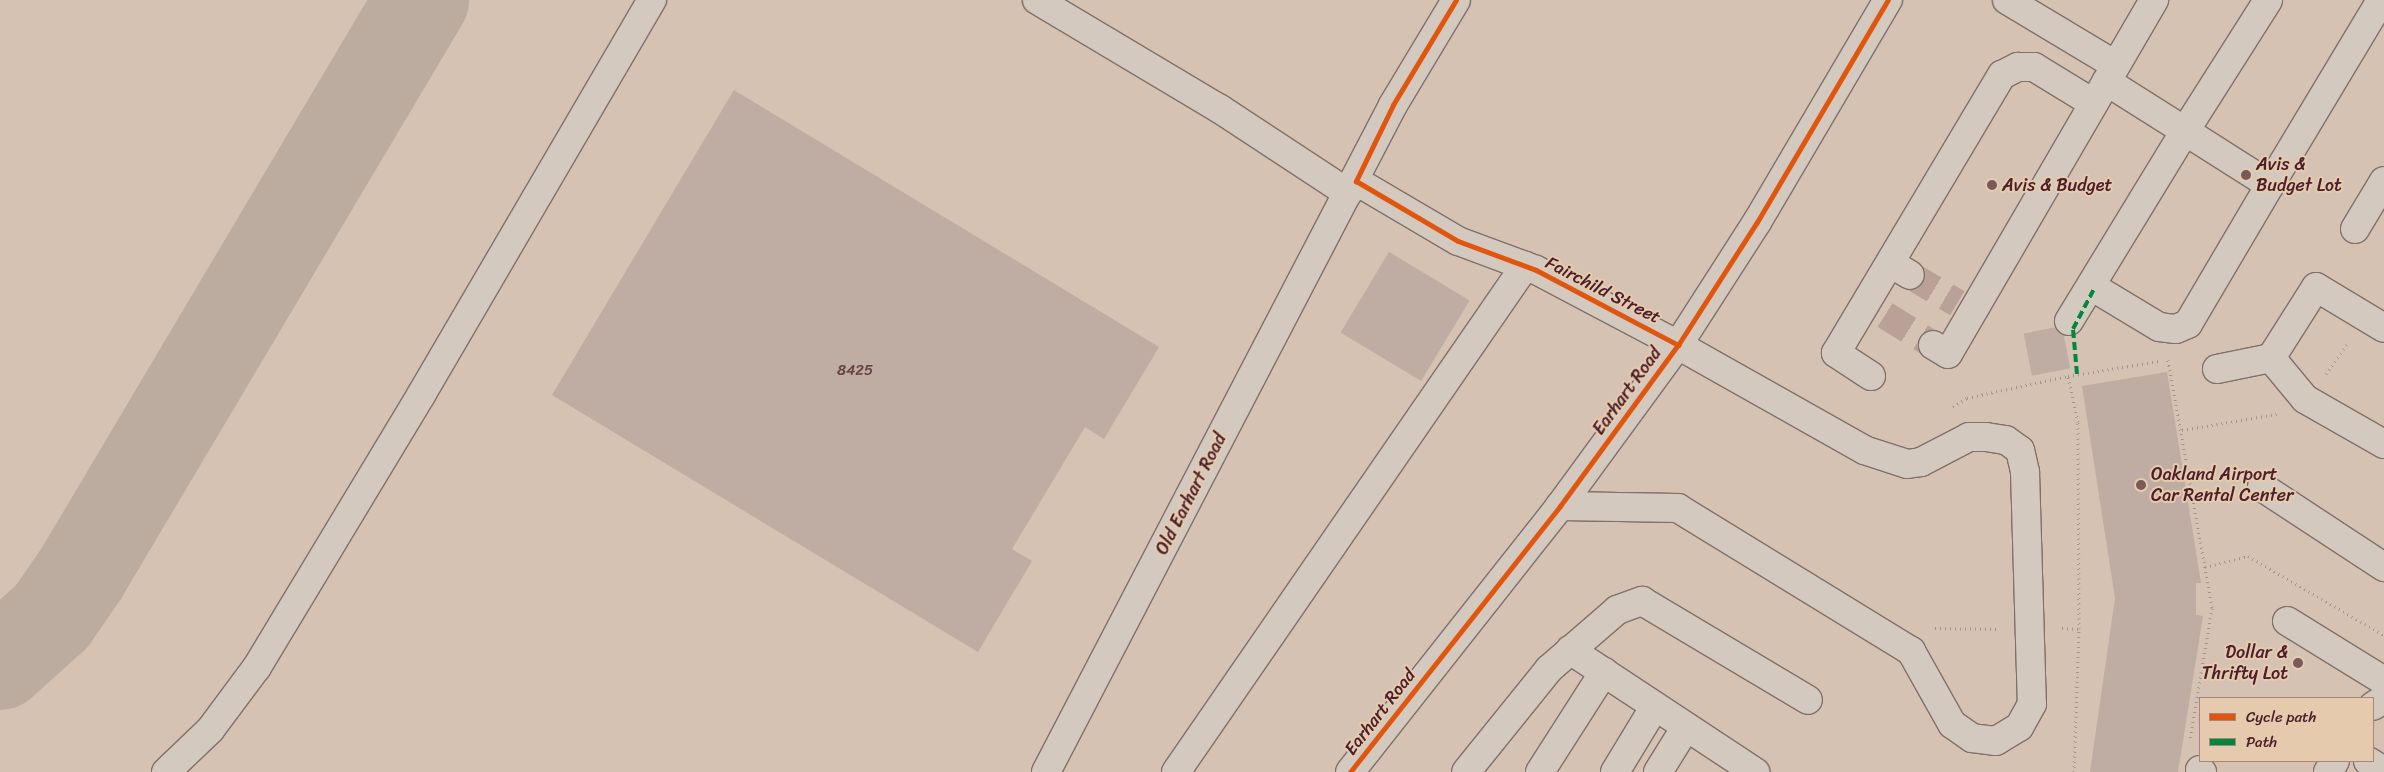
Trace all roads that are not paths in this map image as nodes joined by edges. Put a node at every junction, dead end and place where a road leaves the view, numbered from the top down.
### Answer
1 (652, 0) edge
2 (1037, 0) edge
3 (1456, 0) edge
4 (1888, 0) edge
5 (2007, 0) edge
6 (2154, 0) edge
7 (2268, 0) edge
8 (2381, 0) edge
9 (2105, 83) junction
10 (2185, 132) junction
11 (2384, 180) edge
12 (2270, 185) junction
13 (1346, 196) junction
14 (2355, 229) dead end
15 (1525, 266) junction
16 (2092, 286) junction
17 (2070, 321) dead end
18 (2384, 328) edge
19 (1678, 344) junction
20 (1933, 345) tunnel mouth
21 (2271, 358) junction
22 (2217, 369) dead end
23 (1871, 376) dead end
24 (2384, 444) edge
25 (2262, 487) dead end
26 (1560, 506) junction
27 (2384, 567) edge
28 (2287, 621) dead end
29 (1570, 650) junction
30 (1604, 672) junction
31 (2381, 675) edge
32 (1808, 700) dead end
33 (1655, 706) junction
34 (1686, 727) junction
35 (2370, 762) edge
36 (1052, 770) edge
37 (2384, 771) edge
38 (166, 772) edge
39 (1176, 772) edge
40 (1350, 772) edge
41 (1466, 772) edge
42 (1540, 772) edge
43 (1615, 772) edge
44 (1658, 772) edge
45 (1755, 772) edge

1 - 38 street
2 - 13 street, Fairchild Street
3 - 13 street, Old Earhart Road
4 - 19 street, Earhart Road
5 - 9 street
6 - 9 street
7 - 10 street
8 - 12 street
9 - 10 street
9 - 20 street
9 - 23 street
10 - 12 street
10 - 16 street
11 - 14 street
12 - 16 street
13 - 15 street, Fairchild Street
13 - 36 street, Old Earhart Road
15 - 19 street, Fairchild Street
15 - 39 street
16 - 17 street
18 - 21 street
19 - 26 street, Earhart Road
19 - 26 street, Fairchild Street
21 - 22 street
21 - 24 street
25 - 27 street
26 - 40 street, Earhart Road
28 - 31 street
29 - 30 street
29 - 32 street
29 - 41 street
30 - 33 street
30 - 42 street
33 - 34 street
33 - 43 street
34 - 44 street
34 - 45 street
35 - 37 street

